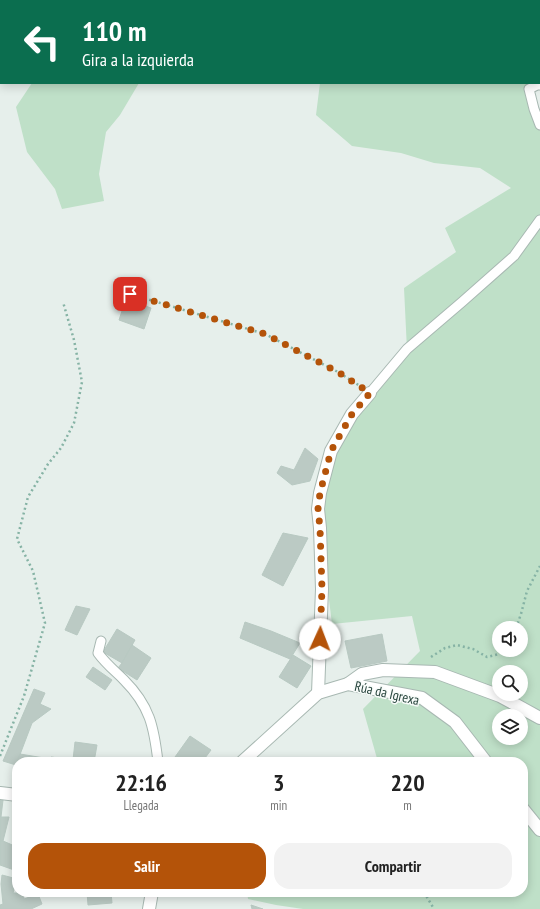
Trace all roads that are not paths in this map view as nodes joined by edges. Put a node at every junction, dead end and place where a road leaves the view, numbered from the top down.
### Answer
1 (540, 85) edge
2 (540, 125) edge
3 (540, 220) edge
4 (370, 393) joint
5 (101, 641) dead end
6 (348, 684) junction
7 (318, 693) junction
8 (540, 718) edge
9 (157, 757) edge
10 (248, 757) edge
11 (482, 757) edge
12 (0, 793) edge
13 (12, 794) edge
14 (528, 814) edge
15 (540, 830) edge
16 (151, 897) edge
17 (149, 909) edge

1 - 2 lane
3 - 4 lane
4 - 7 street
5 - 9 lane
6 - 7 street, Rúa da Igrexa
6 - 8 street
6 - 11 street, Rúa da Igrexa
7 - 10 street, Rúa da Igrexa
12 - 13 street
14 - 15 street
16 - 17 street

